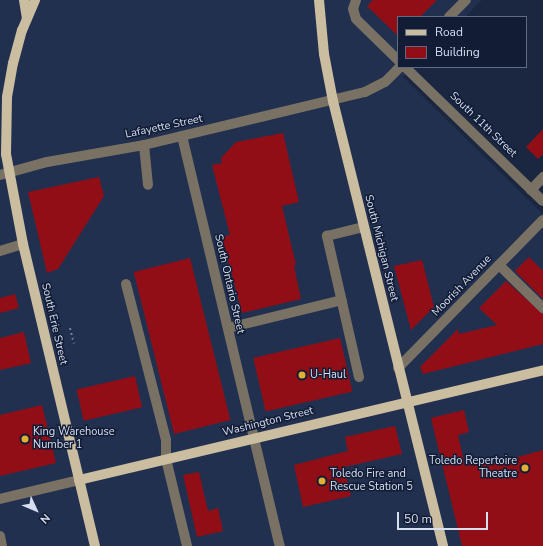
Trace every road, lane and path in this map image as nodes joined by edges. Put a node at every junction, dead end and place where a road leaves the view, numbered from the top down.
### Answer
1 (24, 0) edge
2 (35, 0) edge
3 (319, 0) edge
4 (466, 0) edge
5 (354, 5) edge
6 (450, 16) edge
7 (27, 18) junction
8 (397, 59) edge
9 (399, 68) edge
10 (406, 68) edge
11 (332, 101) junction
12 (182, 136) junction
13 (144, 145) junction
14 (4, 174) edge
15 (543, 177) edge
16 (148, 185) dead end
17 (531, 190) junction
18 (543, 201) edge
19 (543, 220) edge
20 (364, 227) junction
21 (23, 244) junction
22 (0, 251) edge
23 (499, 265) junction
24 (126, 284) dead end
25 (342, 300) junction
26 (543, 308) edge
27 (70, 328) dead end
28 (228, 328) junction
29 (74, 344) dead end
30 (398, 368) junction
31 (543, 370) edge
32 (359, 377) dead end
33 (407, 400) junction
34 (254, 438) junction
35 (166, 459) junction
36 (79, 480) junction
37 (0, 499) edge
38 (0, 536) edge
39 (2, 546) edge
40 (95, 546) edge
41 (187, 546) edge
42 (280, 546) edge
43 (443, 546) edge

1 - 7 main road
2 - 7 main road, South Erie Street
3 - 11 main road, South Michigan Street
4 - 6 street
5 - 8 street
7 - 14 main road, South Erie Street
9 - 11 street, Lafayette Street
10 - 17 street, South 11th Street
11 - 12 street, Lafayette Street
11 - 20 main road, South Michigan Street
12 - 13 street, Lafayette Street
12 - 28 street, South Ontario Street
13 - 14 street, Lafayette Street
13 - 16 street
14 - 21 main road, South Erie Street
15 - 17 street
17 - 18 street, South 11th Street
19 - 23 street, Moorish Avenue
20 - 25 street
20 - 30 main road, South Michigan Street
21 - 22 street
21 - 36 main road, South Erie Street
23 - 26 street
23 - 30 street, Moorish Avenue
24 - 35 street
25 - 28 street
25 - 32 street
27 - 29 path
28 - 34 street, South Ontario Street
30 - 33 main road, South Michigan Street
31 - 33 main road, Washington Street
33 - 34 main road, Washington Street
33 - 43 main road, South Michigan Street
34 - 35 main road, Washington Street
34 - 42 street, South Ontario Street
35 - 36 main road, Washington Street
35 - 41 street
36 - 37 street, Washington Street
36 - 40 main road, South Erie Street
38 - 39 street

